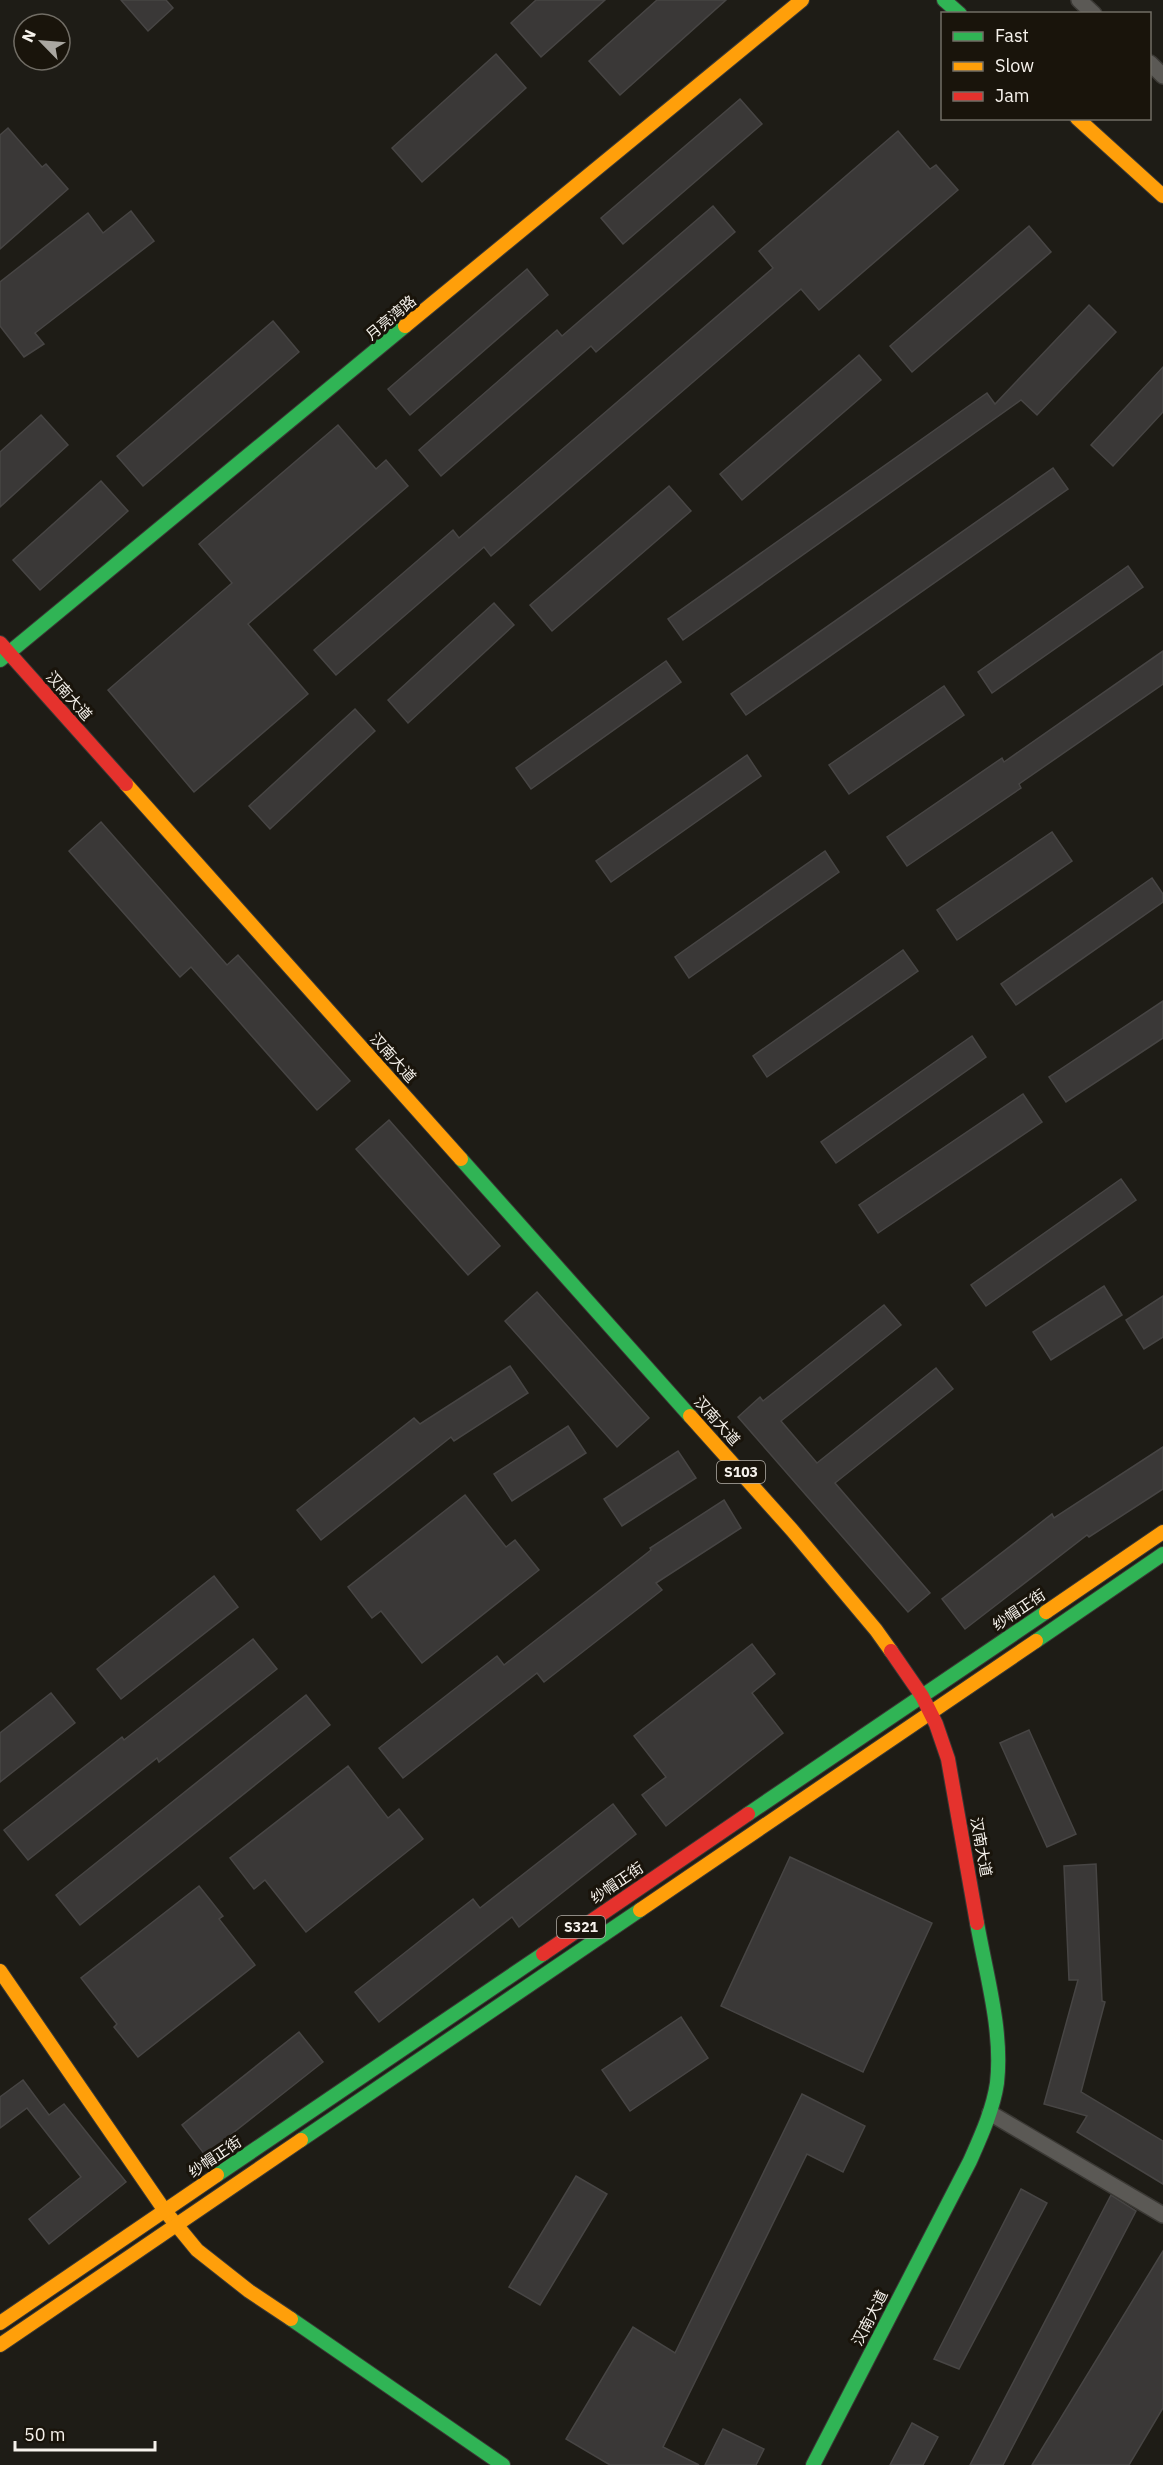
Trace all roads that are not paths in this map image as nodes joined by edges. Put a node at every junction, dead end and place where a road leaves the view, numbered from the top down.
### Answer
1 (801, 0) edge
2 (944, 0) edge
3 (1079, 0) edge
4 (958, 12) edge
5 (1092, 12) edge
6 (1151, 65) edge
7 (1163, 76) edge
8 (1079, 120) edge
9 (1163, 196) edge
10 (3, 652) edge
11 (1163, 1532) edge
12 (1163, 1554) edge
13 (922, 1696) junction
14 (930, 1712) junction
15 (0, 1971) edge
16 (990, 2113) junction
17 (165, 2211) junction
18 (1163, 2215) edge
19 (176, 2225) junction
20 (0, 2323) edge
21 (0, 2345) edge
22 (503, 2465) edge
23 (813, 2465) edge

1 - 10 main road, 月亮湾路
2 - 4 main road
3 - 5 street
6 - 7 street
8 - 9 main road
10 - 13 main road, 汉南大道 / S103
11 - 13 main road, 纱帽正街 / S321
12 - 14 main road, S321
13 - 14 main road, 汉南大道 / S103
13 - 17 main road, 纱帽正街 / S321
14 - 16 main road, 汉南大道 / S103
14 - 19 main road, S321
15 - 17 main road
16 - 18 street
16 - 23 main road, 汉南大道 / S103
17 - 19 main road
17 - 20 main road, 纱帽正街 / S321
19 - 21 main road, S321
19 - 22 main road

